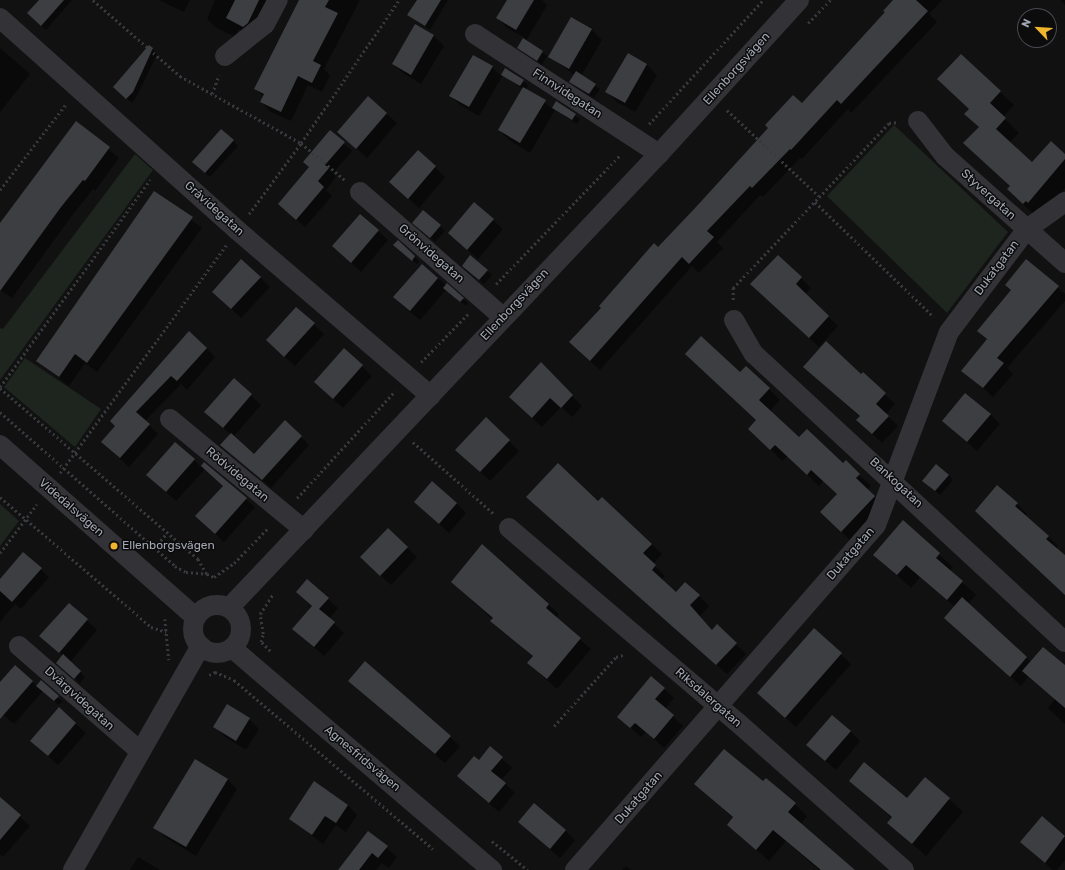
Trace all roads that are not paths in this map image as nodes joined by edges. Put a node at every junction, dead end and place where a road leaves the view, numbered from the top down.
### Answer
1 (278, 0) edge
2 (799, 0) edge
3 (0, 18) edge
4 (475, 34) dead end
5 (225, 56) dead end
6 (918, 121) road end
7 (659, 154) junction
8 (360, 192) road end
9 (1065, 202) edge
10 (1027, 229) junction
11 (1065, 262) edge
12 (503, 316) junction
13 (734, 320) road end
14 (431, 396) junction
15 (170, 419) dead end
16 (0, 445) edge
17 (894, 481) junction
18 (509, 528) road end
19 (304, 530) junction
20 (229, 608) junction
21 (196, 618) junction
22 (1065, 642) edge
23 (19, 646) dead end
24 (201, 646) junction
25 (232, 648) junction
26 (718, 707) junction
27 (140, 750) junction
28 (73, 870) edge
29 (492, 870) edge
30 (575, 870) edge
31 (904, 870) edge

1 - 5 street
2 - 7 street, Ellenborgsvägen
3 - 14 street, Gråvidegatan
4 - 7 street, Finnvidegatan
6 - 10 street, Styvergatan
7 - 12 street, Ellenborgsvägen
8 - 12 street, Grönvidegatan
9 - 10 street, Dukatgatan
10 - 11 street, Styvergatan
10 - 17 street, Dukatgatan
12 - 14 street, Ellenborgsvägen
13 - 17 street, Bankogatan
14 - 19 street, Ellenborgsvägen
15 - 19 street, Rödvidegatan
16 - 21 street, Videdalsvägen
17 - 22 street, Bankogatan
17 - 26 street, Dukatgatan
18 - 26 street, Riksdalergatan
19 - 20 street, Ellenborgsvägen
20 - 21 street
20 - 25 street
21 - 24 street
23 - 27 street, Dvärgvidegatan
24 - 25 street
24 - 27 street
25 - 29 street, Agnesfridsvägen
26 - 30 street, Dukatgatan
26 - 31 street, Riksdalergatan
27 - 28 street

